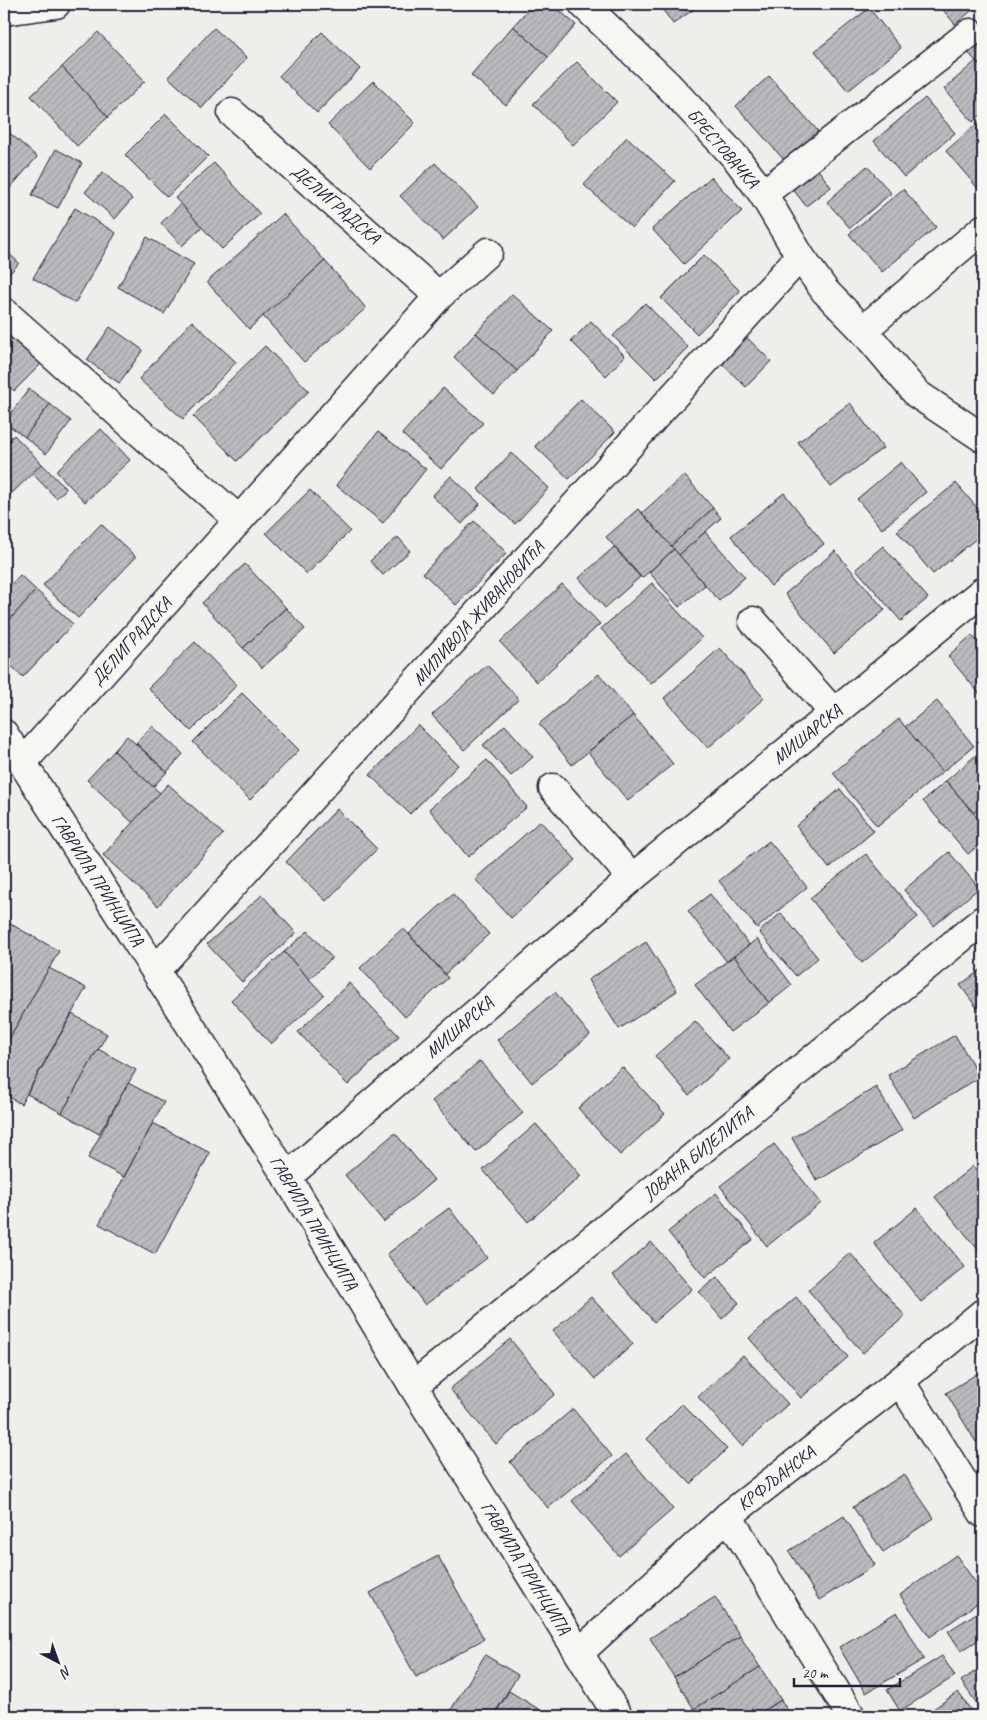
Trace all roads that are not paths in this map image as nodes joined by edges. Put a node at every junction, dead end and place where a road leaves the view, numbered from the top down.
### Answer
1 (56, 4) edge
2 (583, 4) edge
3 (4, 11) edge
4 (970, 33) dead end
5 (232, 113) dead end
6 (763, 194) junction
7 (983, 229) edge
8 (488, 252) dead end
9 (800, 256) junction
10 (440, 296) junction
11 (4, 312) edge
12 (863, 330) junction
13 (983, 438) edge
14 (239, 520) junction
15 (983, 591) edge
16 (753, 621) dead end
17 (834, 712) junction
18 (4, 734) edge
19 (23, 762) junction
20 (553, 788) dead end
21 (632, 878) junction
22 (983, 920) edge
23 (156, 970) junction
24 (287, 1178) junction
25 (983, 1313) edge
26 (900, 1381) junction
27 (413, 1386) junction
28 (983, 1513) edge
29 (728, 1516) junction
30 (579, 1653) junction
31 (618, 1716) edge
32 (851, 1716) edge

1 - 3 street
2 - 6 street, БРЕСТОВАЧКА
4 - 6 street
5 - 10 street, ДЕЛИГРАДСКА
6 - 9 street, БРЕСТОВАЧКА
7 - 12 street
8 - 10 street, ДЕЛИГРАДСКА
9 - 12 street, БРЕСТОВАЧКА
9 - 23 street, МИЛИВОЈА ЖИВАНОВИЋА
10 - 14 street, ДЕЛИГРАДСКА
11 - 14 street
12 - 13 street, БРЕСТОВАЧКА
14 - 19 street, ДЕЛИГРАДСКА
15 - 17 street, МИШАРСКА
16 - 17 street
17 - 21 street, МИШАРСКА
18 - 19 street, ГАВРИЛА ПРИНЦИПА
19 - 23 street, ГАВРИЛА ПРИНЦИПА
20 - 21 street
21 - 24 street, МИШАРСКА
22 - 27 street, ЈОВАНА БИЈЕЛИЋА
23 - 24 street, ГАВРИЛА ПРИНЦИПА
24 - 27 street, ГАВРИЛА ПРИНЦИПА
25 - 26 street, КРФЉАНСКА
26 - 28 street
26 - 29 street, КРФЉАНСКА
27 - 30 street, ГАВРИЛА ПРИНЦИПА
29 - 30 street, КРФЉАНСКА
29 - 32 street
30 - 31 street, ГАВРИЛА ПРИНЦИПА

